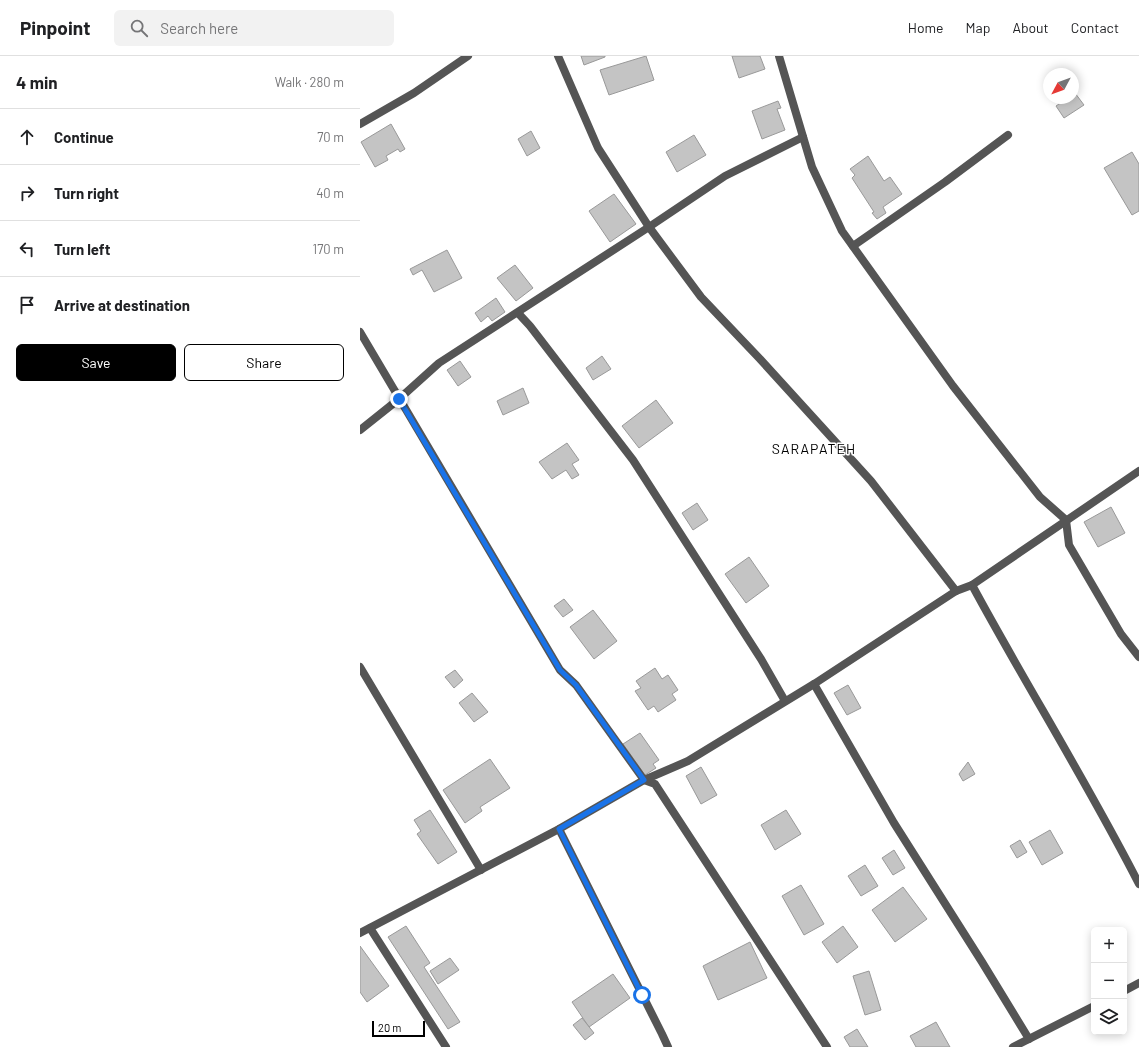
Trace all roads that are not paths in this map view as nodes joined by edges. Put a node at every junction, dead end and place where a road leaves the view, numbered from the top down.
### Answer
1 (468, 56) edge
2 (558, 56) edge
3 (779, 56) edge
4 (360, 124) edge
5 (1008, 135) dead end
6 (803, 137) junction
7 (649, 228) junction
8 (853, 246) junction
9 (518, 313) junction
10 (360, 332) edge
11 (399, 399) junction
12 (360, 430) edge
13 (1139, 470) edge
14 (1066, 520) junction
15 (972, 585) junction
16 (956, 591) junction
17 (1139, 657) edge
18 (360, 667) edge
19 (814, 684) junction
20 (785, 701) junction
21 (644, 780) junction
22 (559, 829) junction
23 (481, 870) junction
24 (1139, 884) edge
25 (370, 928) junction
26 (360, 933) edge
27 (1139, 983) edge
28 (1127, 989) edge
29 (1091, 1008) edge
30 (1029, 1039) junction
31 (446, 1047) edge
32 (668, 1047) edge
33 (828, 1047) edge
34 (1013, 1047) edge

1 - 4 street
2 - 7 street
3 - 6 street
5 - 8 street
6 - 7 street
6 - 8 street
7 - 9 street
7 - 16 street
8 - 14 street
9 - 11 street
9 - 20 street
10 - 11 street
11 - 12 street
11 - 21 street
13 - 14 street
14 - 15 street
14 - 17 street
15 - 16 street
15 - 24 street
16 - 19 street
18 - 23 street
19 - 20 street
19 - 30 street
20 - 21 street
21 - 22 street
21 - 33 street
22 - 23 street
22 - 32 street
23 - 25 street
25 - 26 street
25 - 31 street
27 - 28 street
29 - 30 street
30 - 34 street

